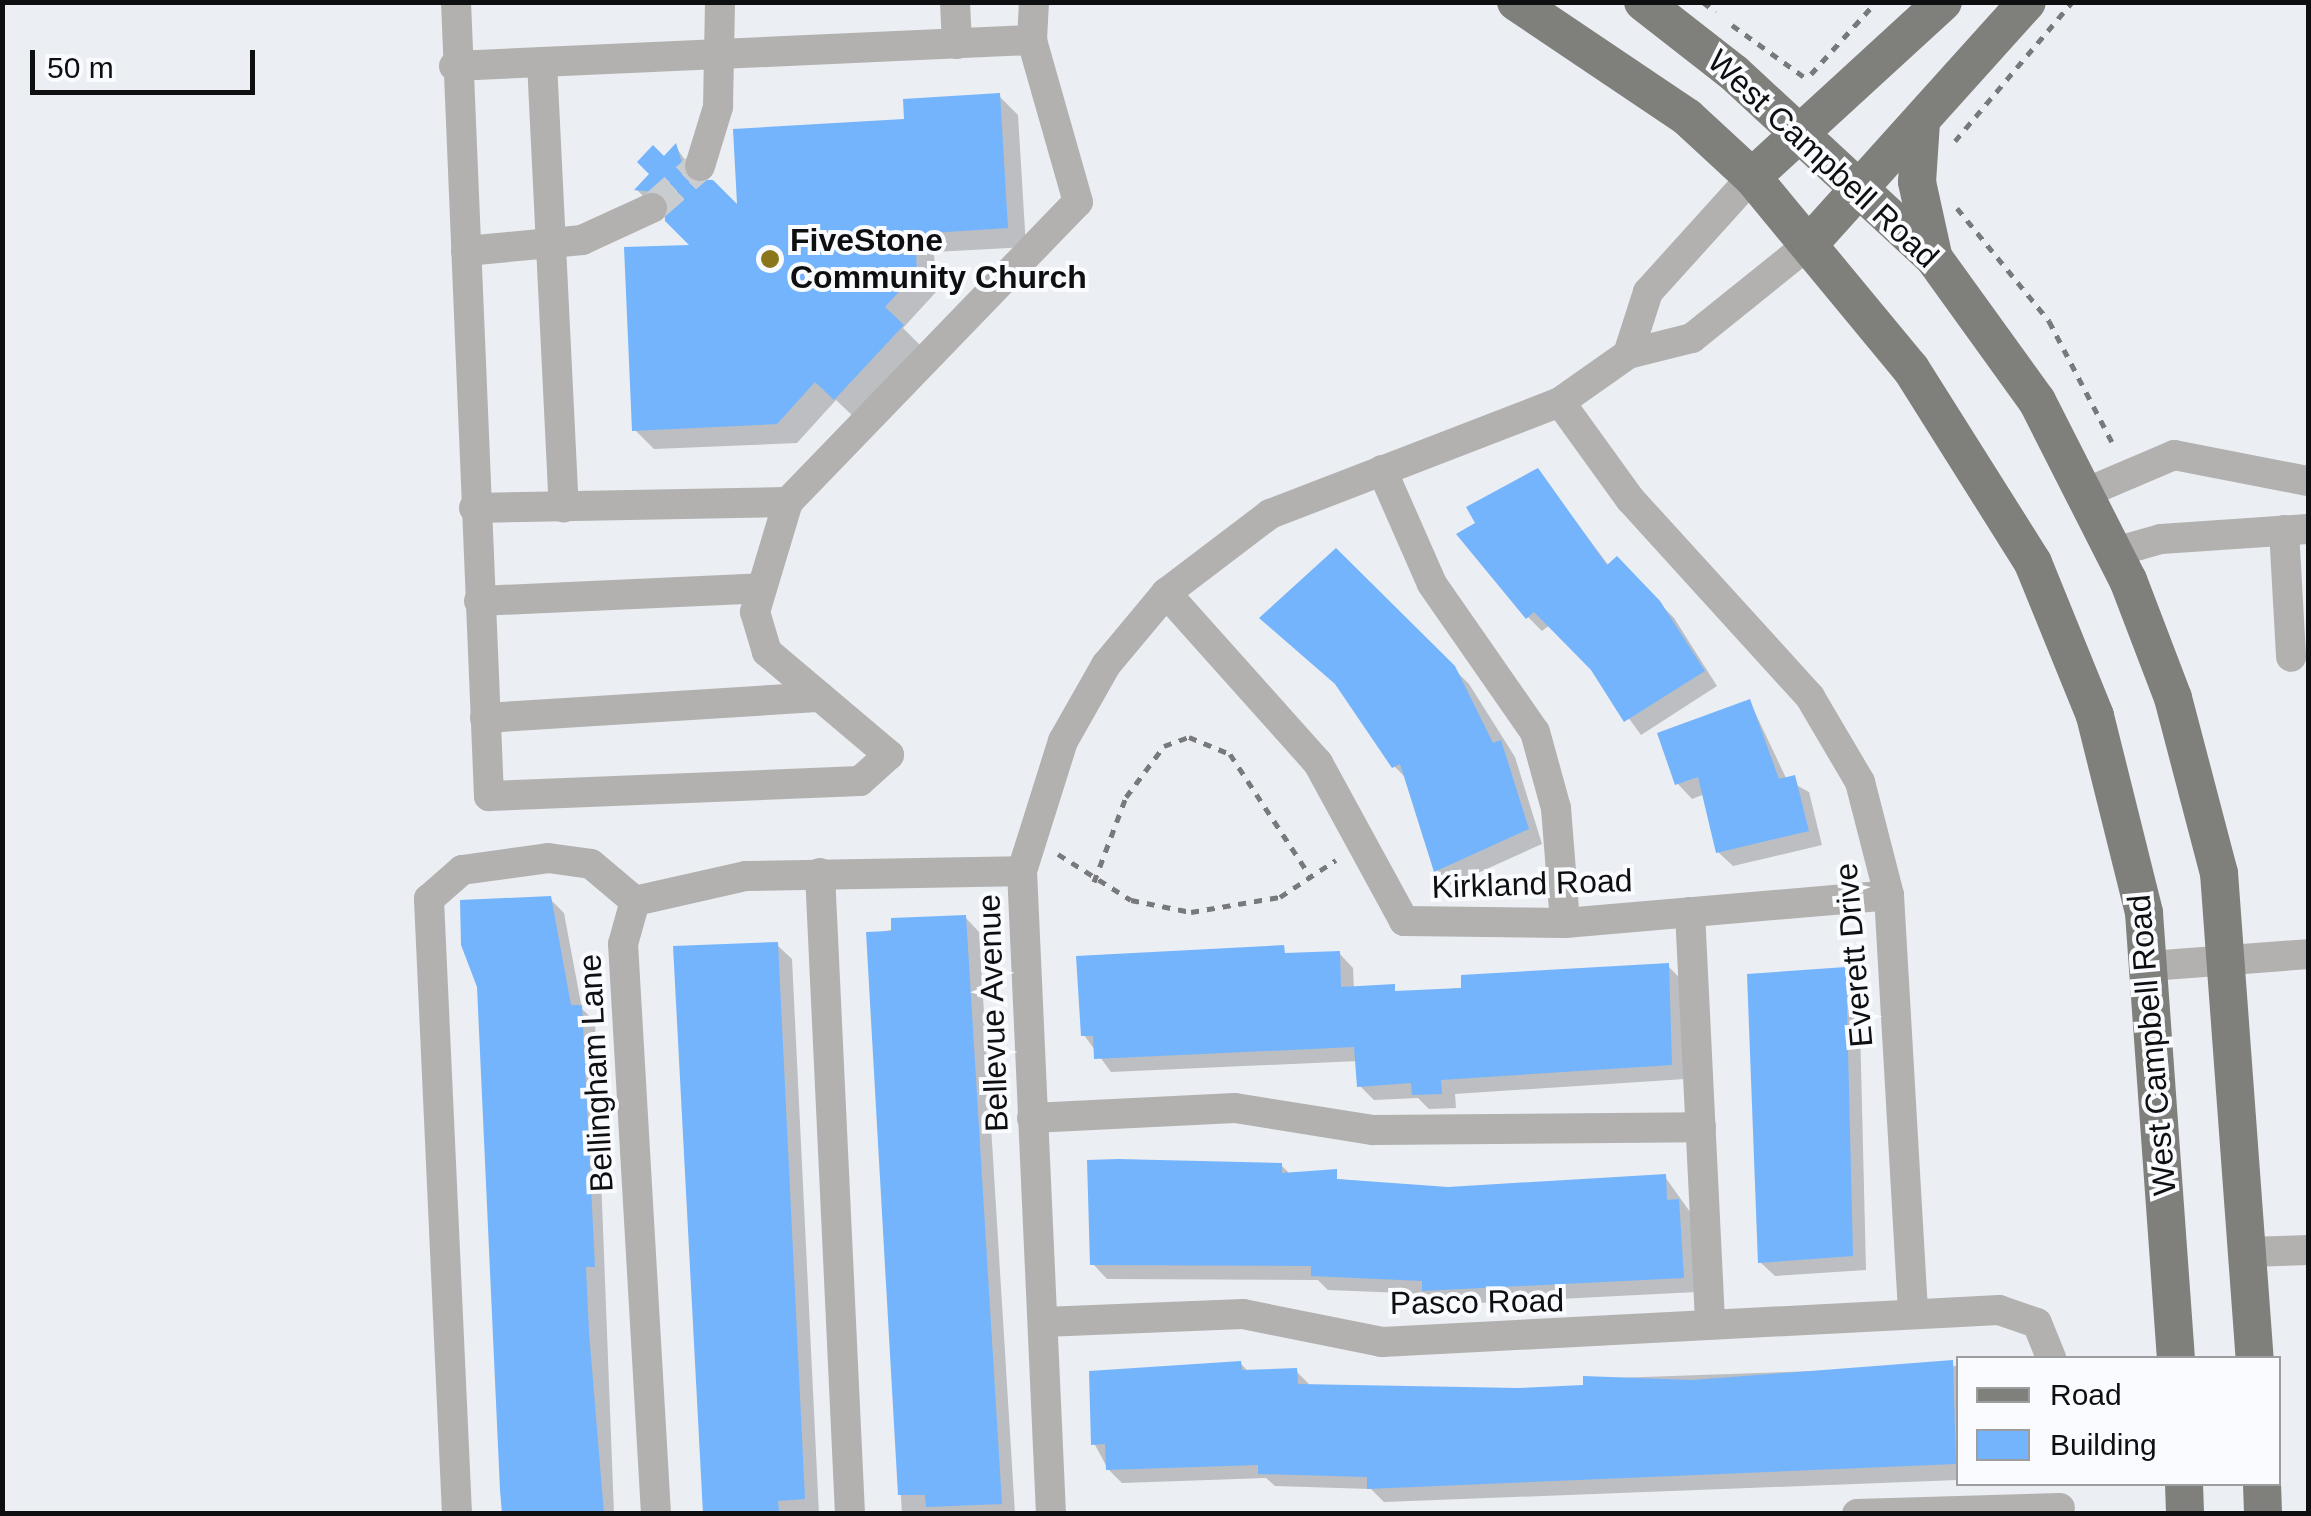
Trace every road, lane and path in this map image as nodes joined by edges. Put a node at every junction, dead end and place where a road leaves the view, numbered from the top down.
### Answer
1 (456, 2) edge
2 (720, 2) edge
3 (954, 2) edge
4 (1034, 2) edge
5 (1516, 2) edge
6 (1643, 2) edge
7 (1704, 2) edge
8 (1876, 2) edge
9 (1942, 2) edge
10 (2027, 2) edge
11 (2072, 2) edge
12 (1032, 40) junction
13 (958, 44) junction
14 (722, 54) junction
15 (542, 62) junction
16 (454, 66) junction
17 (1921, 122) junction
18 (1803, 135) junction
19 (1951, 146) dead end
20 (700, 166) tunnel mouth
21 (1752, 177) junction
22 (1862, 188) junction
23 (1954, 204) dead end
24 (652, 208) tunnel mouth
25 (1810, 242) junction
26 (545, 247) junction
27 (466, 251) junction
28 (1934, 258) junction
29 (1628, 354) junction
30 (1560, 402) junction
31 (2112, 440) dead end
32 (1382, 470) junction
33 (2308, 481) edge
34 (2085, 493) junction
35 (788, 502) junction
36 (564, 507) junction
37 (474, 508) junction
38 (2296, 529) edge
39 (2115, 552) junction
40 (762, 588) junction
41 (1166, 594) junction
42 (479, 600) junction
43 (2291, 658) dead end
44 (820, 697) junction
45 (484, 718) junction
46 (1058, 854) dead end
47 (1344, 855) dead end
48 (1022, 871) junction
49 (820, 872) junction
50 (1312, 879) junction
51 (1094, 882) junction
52 (1889, 894) junction
53 (635, 901) junction
54 (1690, 912) junction
55 (1564, 923) junction
56 (2308, 954) edge
57 (2229, 962) junction
58 (2150, 966) junction
59 (1032, 1118) junction
60 (1701, 1127) junction
61 (2308, 1250) edge
62 (2248, 1252) junction
63 (1914, 1310) junction
64 (1043, 1322) junction
65 (1710, 1325) junction
66 (2050, 1356) edge
67 (2176, 1356) edge
68 (2254, 1356) edge
69 (2184, 1486) edge
70 (2262, 1486) edge
71 (2059, 1502) edge
72 (457, 1514) edge
73 (656, 1514) edge
74 (850, 1514) edge
75 (1051, 1514) edge
76 (1857, 1514) edge
77 (2185, 1514) edge
78 (2263, 1514) edge

1 - 16 street
2 - 14 street
3 - 13 street
4 - 12 street
5 - 21 main road, West Campbell Road
6 - 18 main road, West Campbell Road
7 - 8 path
9 - 18 main road
10 - 17 main road
11 - 19 path
12 - 13 street
12 - 35 street
13 - 14 street
14 - 15 street
14 - 20 street
15 - 16 street
15 - 26 street
16 - 27 street
17 - 22 main road
17 - 28 main road
18 - 21 main road
18 - 22 main road, West Campbell Road
21 - 25 main road, West Campbell Road
21 - 29 street
22 - 25 main road
22 - 28 main road, West Campbell Road
23 - 31 path
24 - 26 street
25 - 29 street, Bellevue Avenue
25 - 58 main road, West Campbell Road
26 - 27 street
26 - 36 street
27 - 37 street
28 - 34 main road, West Campbell Road
29 - 30 street, Bellevue Avenue
30 - 32 street, Bellevue Avenue
30 - 52 street, Everett Drive
32 - 41 street, Bellevue Avenue
32 - 55 street
33 - 34 street
34 - 39 main road, West Campbell Road
35 - 36 street
35 - 40 street
36 - 37 street
37 - 42 street
38 - 39 street
38 - 43 street
39 - 57 main road, West Campbell Road
40 - 42 street
40 - 44 street
41 - 48 street, Bellevue Avenue
41 - 55 street, Kirkland Road
42 - 45 street
44 - 45 street
44 - 45 street
46 - 51 path
47 - 50 path
48 - 49 street
48 - 59 street, Bellevue Avenue
49 - 53 street
49 - 74 street
50 - 51 path
50 - 51 path
52 - 54 street, Kirkland Road
52 - 63 street, Everett Drive
53 - 72 street
53 - 73 street, Bellingham Lane
54 - 55 street, Kirkland Road
54 - 60 street
56 - 57 street
57 - 58 street
57 - 62 main road, West Campbell Road
58 - 67 main road, West Campbell Road
59 - 60 street
59 - 64 street, Bellevue Avenue
60 - 65 street
61 - 62 street
62 - 68 main road, West Campbell Road
63 - 65 street, Pasco Road
63 - 66 street, Pasco Road
64 - 65 street, Pasco Road
64 - 75 street, Bellevue Avenue
69 - 77 main road
70 - 78 main road
71 - 76 street

